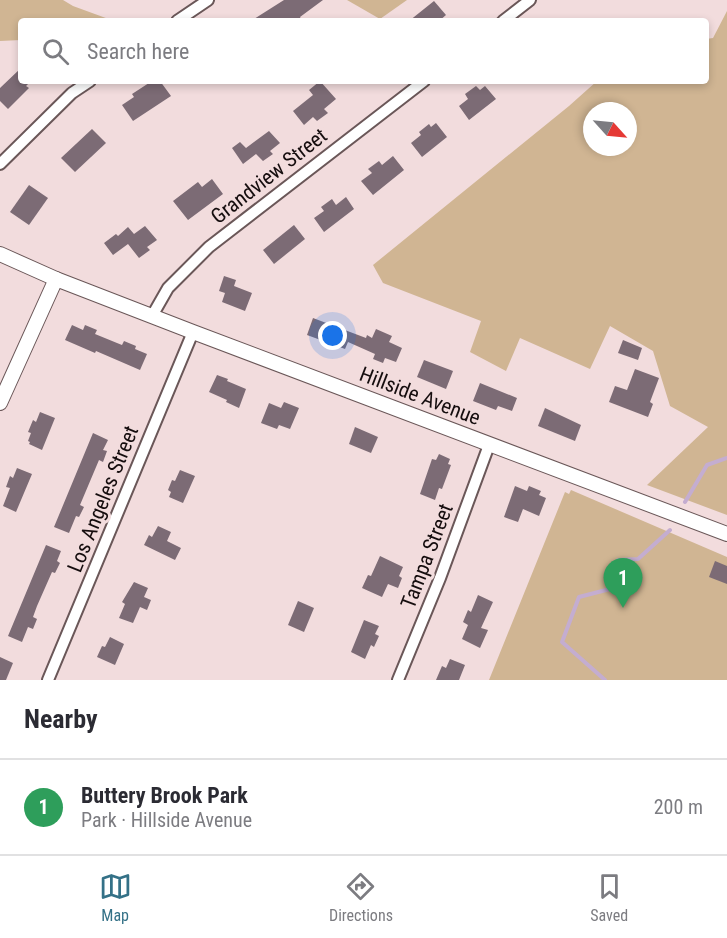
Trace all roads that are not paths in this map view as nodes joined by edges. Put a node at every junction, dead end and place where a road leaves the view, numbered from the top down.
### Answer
1 (208, 0) edge
2 (530, 0) edge
3 (181, 18) edge
4 (507, 18) edge
5 (86, 84) edge
6 (420, 84) edge
7 (0, 164) edge
8 (0, 255) edge
9 (56, 279) junction
10 (152, 316) junction
11 (193, 332) junction
12 (0, 404) edge
13 (489, 445) junction
14 (727, 534) edge
15 (48, 680) edge
16 (398, 680) edge

1 - 3 street
2 - 4 street
5 - 7 street
6 - 10 street, Grandview Street
8 - 9 street, Hillside Avenue
9 - 10 street, Hillside Avenue
9 - 12 street
10 - 11 street, Hillside Avenue
11 - 13 street, Hillside Avenue
11 - 15 street, Los Angeles Street
13 - 14 street, Hillside Avenue
13 - 16 street, Tampa Street

